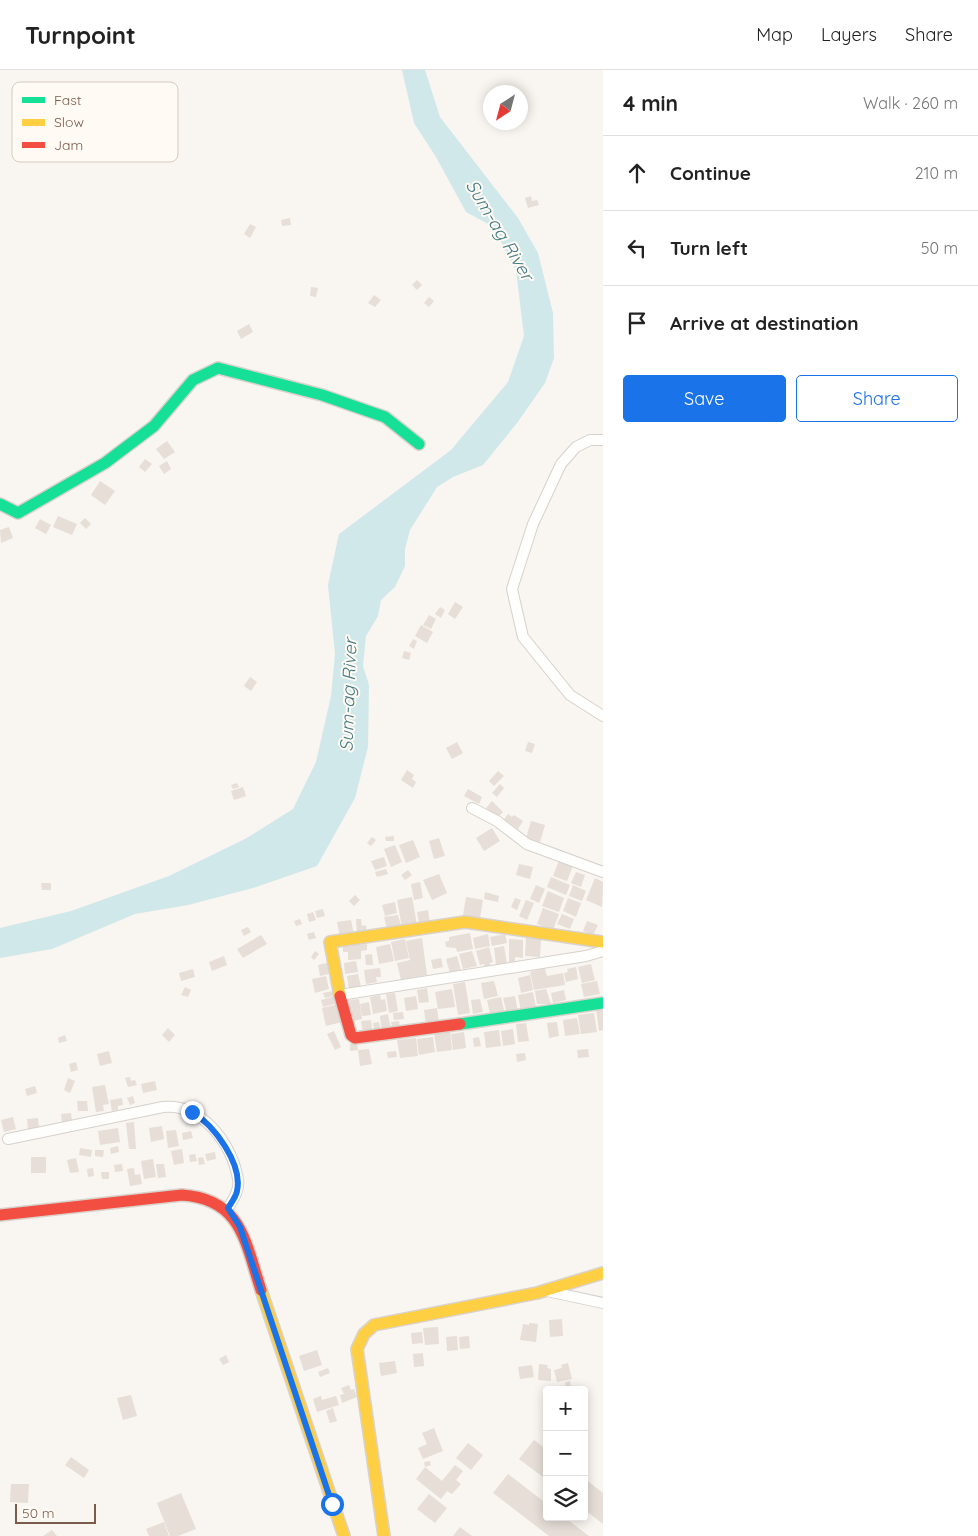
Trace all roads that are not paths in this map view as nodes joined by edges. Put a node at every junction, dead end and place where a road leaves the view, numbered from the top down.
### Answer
1 (603, 440) edge
2 (419, 444) dead end
3 (0, 504) edge
4 (603, 716) edge
5 (472, 808) dead end
6 (603, 872) edge
7 (603, 942) edge
8 (603, 951) edge
9 (340, 995) junction
10 (603, 1003) edge
11 (8, 1139) dead end
12 (228, 1208) junction
13 (0, 1215) edge
14 (603, 1274) edge
15 (546, 1291) junction
16 (603, 1303) edge
17 (344, 1536) edge
18 (384, 1536) edge

1 - 4 street
2 - 3 street
5 - 6 street
7 - 9 street
8 - 9 street
9 - 10 street
11 - 12 street
12 - 13 street
12 - 17 street
14 - 15 street
15 - 16 street
15 - 18 street

